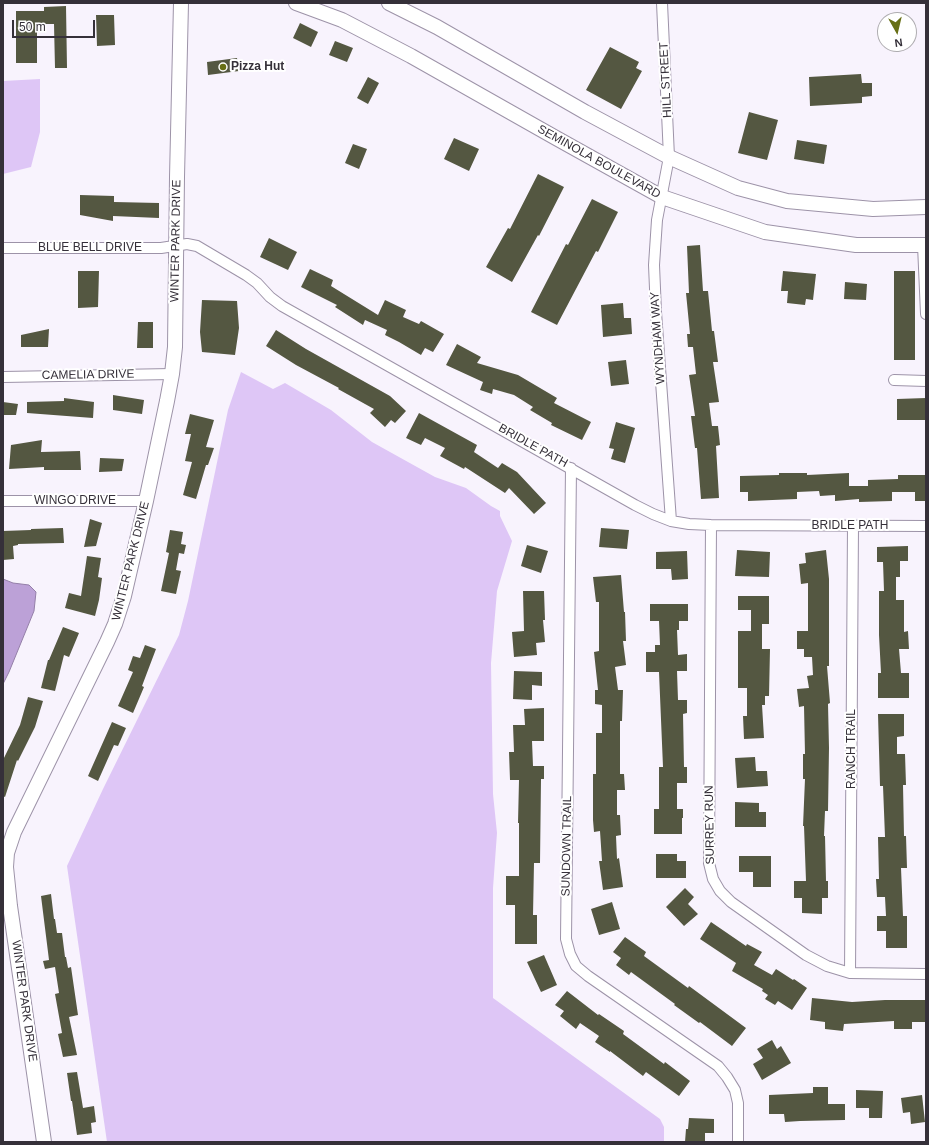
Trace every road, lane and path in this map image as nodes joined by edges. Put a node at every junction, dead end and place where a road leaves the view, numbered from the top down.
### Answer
1 (181, 3) edge
2 (296, 3) edge
3 (389, 3) edge
4 (662, 3) edge
5 (670, 157) junction
6 (662, 196) junction
7 (926, 207) edge
8 (177, 245) junction
9 (925, 245) edge
10 (3, 248) edge
11 (926, 314) edge
12 (172, 374) junction
13 (3, 376) edge
14 (894, 380) dead end
15 (926, 380) edge
16 (571, 468) junction
17 (3, 501) edge
18 (146, 501) junction
19 (671, 521) junction
20 (711, 525) junction
21 (853, 526) junction
22 (926, 526) edge
23 (6, 907) edge
24 (850, 973) junction
25 (926, 974) edge
26 (44, 1142) edge
27 (738, 1142) edge

1 - 8 main road, WINTER PARK DRIVE
2 - 6 main road, SEMINOLA BOULEVARD
3 - 5 main road
4 - 5 street, HILL STREET
5 - 6 street, WYNDHAM WAY
5 - 7 main road
6 - 9 main road, SEMINOLA BOULEVARD
6 - 19 street, WYNDHAM WAY
8 - 10 street, BLUE BELL DRIVE
8 - 12 main road, WINTER PARK DRIVE
8 - 16 street, BRIDLE PATH
9 - 11 street
12 - 13 street, CAMELIA DRIVE
12 - 18 main road, WINTER PARK DRIVE
14 - 15 street
16 - 19 street, BRIDLE PATH
16 - 27 street, SUNDOWN TRAIL
17 - 18 street, WINGO DRIVE
18 - 23 main road, WINTER PARK DRIVE
19 - 20 street, BRIDLE PATH
20 - 21 street, BRIDLE PATH
20 - 24 street, SURREY RUN
21 - 22 street, BRIDLE PATH
21 - 24 street, RANCH TRAIL
23 - 26 main road, WINTER PARK DRIVE
24 - 25 street, SURREY RUN

